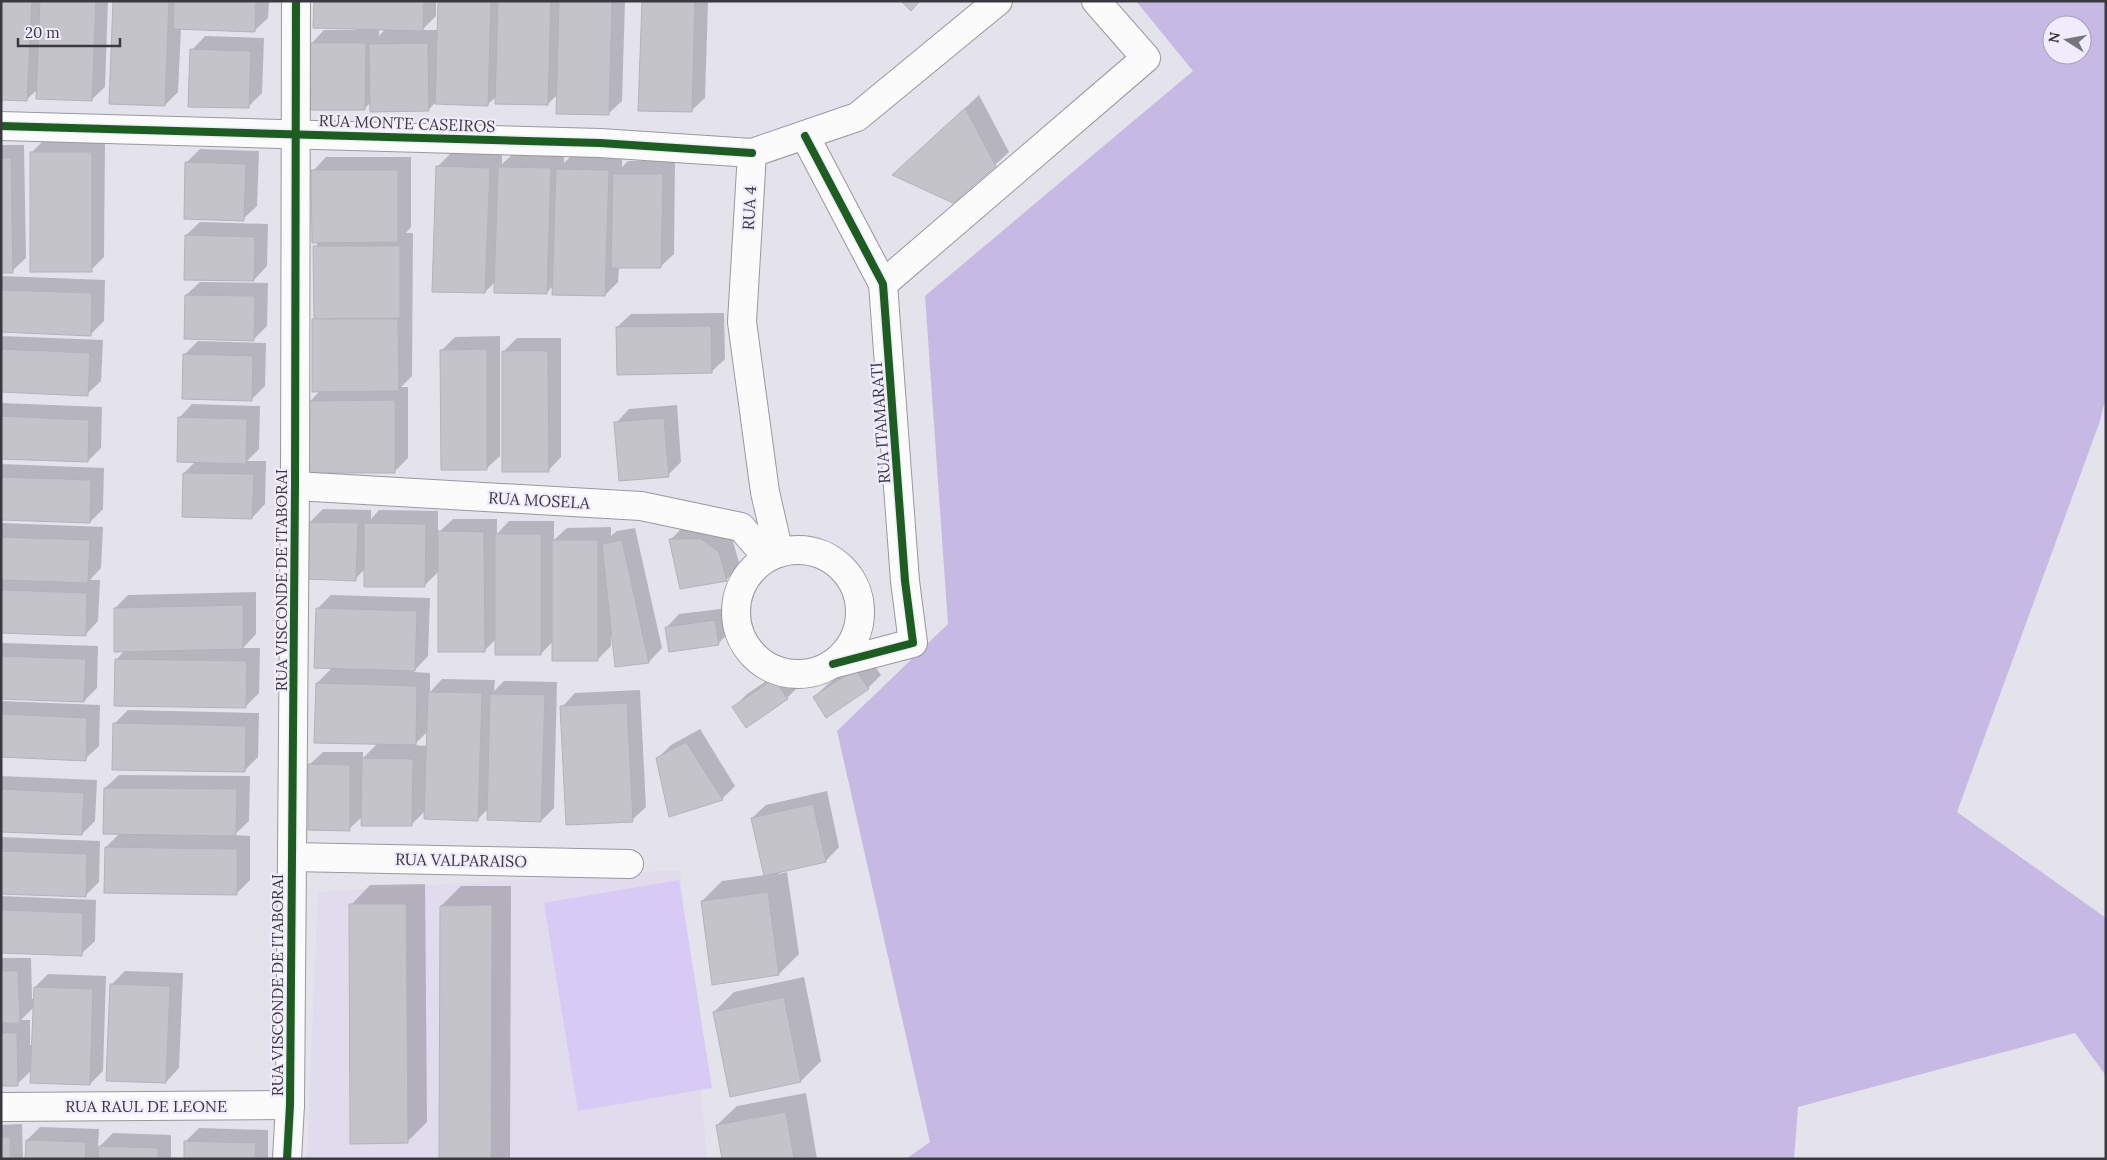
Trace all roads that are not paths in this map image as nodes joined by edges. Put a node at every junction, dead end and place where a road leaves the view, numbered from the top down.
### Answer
1 (296, 1) edge
2 (998, 1) edge
3 (1096, 1) edge
4 (1, 126) edge
5 (296, 133) junction
6 (805, 136) junction
7 (752, 153) junction
8 (883, 284) junction
9 (295, 486) junction
10 (773, 555) junction
11 (833, 664) junction
12 (292, 856) junction
13 (629, 864) dead end
14 (290, 1104) junction
15 (1, 1107) edge
16 (287, 1159) edge

1 - 5 street, RUA VISCONDE DE ITABORAI
2 - 6 street
3 - 8 street
4 - 5 street, RUA MONTE CASEIROS
5 - 7 street, RUA MONTE CASEIROS
5 - 9 street, RUA VISCONDE DE ITABORAI
6 - 7 street
6 - 8 street, RUA ITAMARATI
7 - 10 street, RUA 4
8 - 11 street, RUA ITAMARATI
9 - 10 street, RUA MOSELA
9 - 12 street, RUA VISCONDE DE ITABORAI
10 - 11 street
10 - 11 street
12 - 13 street, RUA VALPARAISO
12 - 14 street, RUA VISCONDE DE ITABORAI
14 - 15 street, RUA RAUL DE LEONE
14 - 16 street, RUA VISCONDE DE ITABORAI

